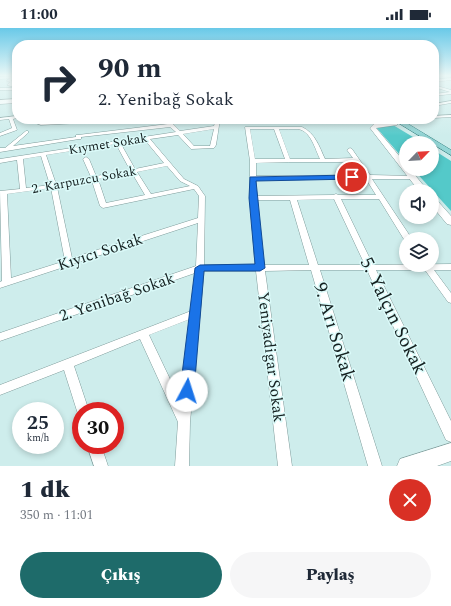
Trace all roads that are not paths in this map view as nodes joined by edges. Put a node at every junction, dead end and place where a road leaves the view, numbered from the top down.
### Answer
1 (12, 101) edge
2 (0, 102) edge
3 (451, 102) edge
4 (439, 104) edge
5 (439, 105) edge
6 (451, 108) edge
7 (439, 113) edge
8 (450, 116) edge
9 (439, 117) edge
10 (11, 118) joint
11 (0, 120) edge
12 (12, 122) edge
13 (13, 124) edge
14 (75, 124) edge
15 (102, 124) edge
16 (118, 124) edge
17 (217, 124) edge
18 (384, 124) edge
19 (399, 124) edge
20 (400, 124) edge
21 (172, 125) joint
22 (216, 127) junction
23 (276, 128) junction
24 (78, 131) junction
25 (122, 131) junction
26 (26, 132) dead end
27 (179, 132) junction
28 (0, 135) edge
29 (417, 136) edge
30 (146, 138) junction
31 (128, 141) junction
32 (117, 142) junction
33 (82, 148) junction
34 (7, 149) junction
35 (0, 150) edge
36 (350, 150) dead end
37 (439, 150) edge
38 (451, 153) edge
39 (43, 154) junction
40 (20, 158) junction
41 (451, 158) edge
42 (86, 159) dead end
43 (323, 160) junction
44 (356, 160) junction
45 (0, 161) edge
46 (253, 161) junction
47 (288, 161) junction
48 (399, 161) edge
49 (168, 164) junction
50 (134, 171) junction
51 (411, 176) joint
52 (367, 177) junction
53 (94, 178) junction
54 (252, 178) junction
55 (418, 184) edge
56 (54, 186) junction
57 (196, 188) junction
58 (23, 191) junction
59 (2, 193) edge
60 (336, 196) junction
61 (380, 196) junction
62 (149, 197) junction
63 (293, 197) junction
64 (253, 198) junction
65 (439, 208) edge
66 (201, 219) junction
67 (451, 222) edge
68 (403, 232) edge
69 (3, 262) edge
70 (69, 262) junction
71 (399, 266) edge
72 (314, 267) junction
73 (370, 267) junction
74 (439, 267) edge
75 (451, 267) edge
76 (200, 268) junction
77 (260, 268) junction
78 (430, 272) edge
79 (3, 281) edge
80 (451, 300) edge
81 (194, 314) junction
82 (143, 333) junction
83 (0, 337) edge
84 (68, 363) junction
85 (0, 390) edge
86 (80, 402) edge
87 (184, 422) junction
88 (451, 434) edge
89 (451, 452) edge
90 (97, 454) edge
91 (101, 466) edge
92 (182, 466) edge
93 (286, 466) edge
94 (375, 466) edge
95 (407, 466) edge

1 - 2 main road
3 - 4 street
5 - 6 street
7 - 8 street
8 - 9 street
10 - 11 street
10 - 12 street
13 - 28 street
14 - 24 street
15 - 24 street
16 - 25 street
17 - 22 street
18 - 48 main road
19 - 29 main road
20 - 38 main road
21 - 25 street
21 - 27 street
22 - 27 street, Kıymet Sokak
22 - 27 street
23 - 43 street
23 - 46 street, Yeniyadigar Sokak
23 - 47 street
24 - 25 street
24 - 33 street
24 - 34 street
25 - 31 street
26 - 34 street
27 - 30 street, Kıymet Sokak
30 - 31 street, Kıymet Sokak
30 - 49 street
31 - 32 street, Kıymet Sokak
32 - 33 street, Kıymet Sokak
32 - 50 street
33 - 39 street, Kıymet Sokak
34 - 35 street
36 - 44 street
37 - 41 main road
39 - 40 street, Kıymet Sokak
39 - 56 street
40 - 45 street, Kıymet Sokak
40 - 58 street
42 - 53 street
43 - 44 street
43 - 47 street
44 - 52 street
46 - 47 street
46 - 54 street, Yeniyadigar Sokak
49 - 50 street, 2. Karpuzcu Sokak
49 - 57 street
50 - 53 street, 2. Karpuzcu Sokak
50 - 62 street
51 - 52 street
51 - 55 main road
52 - 54 street
52 - 61 street
53 - 56 street, 2. Karpuzcu Sokak
53 - 62 street
54 - 64 street, Yeniyadigar Sokak
56 - 58 street, 2. Karpuzcu Sokak
56 - 70 street
57 - 62 street
57 - 66 street
58 - 59 street, 2. Karpuzcu Sokak
59 - 69 street
60 - 61 street
60 - 63 street
60 - 73 street, 5. Yalçın Sokak
61 - 68 street
63 - 64 street
63 - 72 street, 9. Arı Sokak
64 - 77 street, Yeniyadigar Sokak
65 - 67 main road
66 - 70 street, Kıyıcı Sokak
66 - 76 street
69 - 79 street
70 - 79 street, Kıyıcı Sokak
71 - 73 street, 2. Yenibağ Sokak
72 - 73 street, 2. Yenibağ Sokak
72 - 77 street, 2. Yenibağ Sokak
72 - 94 street, 9. Arı Sokak
73 - 88 street, 5. Yalçın Sokak
74 - 75 street, 2. Yenibağ Sokak
76 - 77 street, 2. Yenibağ Sokak
76 - 81 street
76 - 83 street, 2. Yenibağ Sokak
77 - 93 street, Yeniyadigar Sokak
78 - 80 street
81 - 82 street
81 - 87 street
82 - 84 street
82 - 87 street
84 - 85 street
84 - 86 street
87 - 92 street
89 - 95 main road
90 - 91 street

